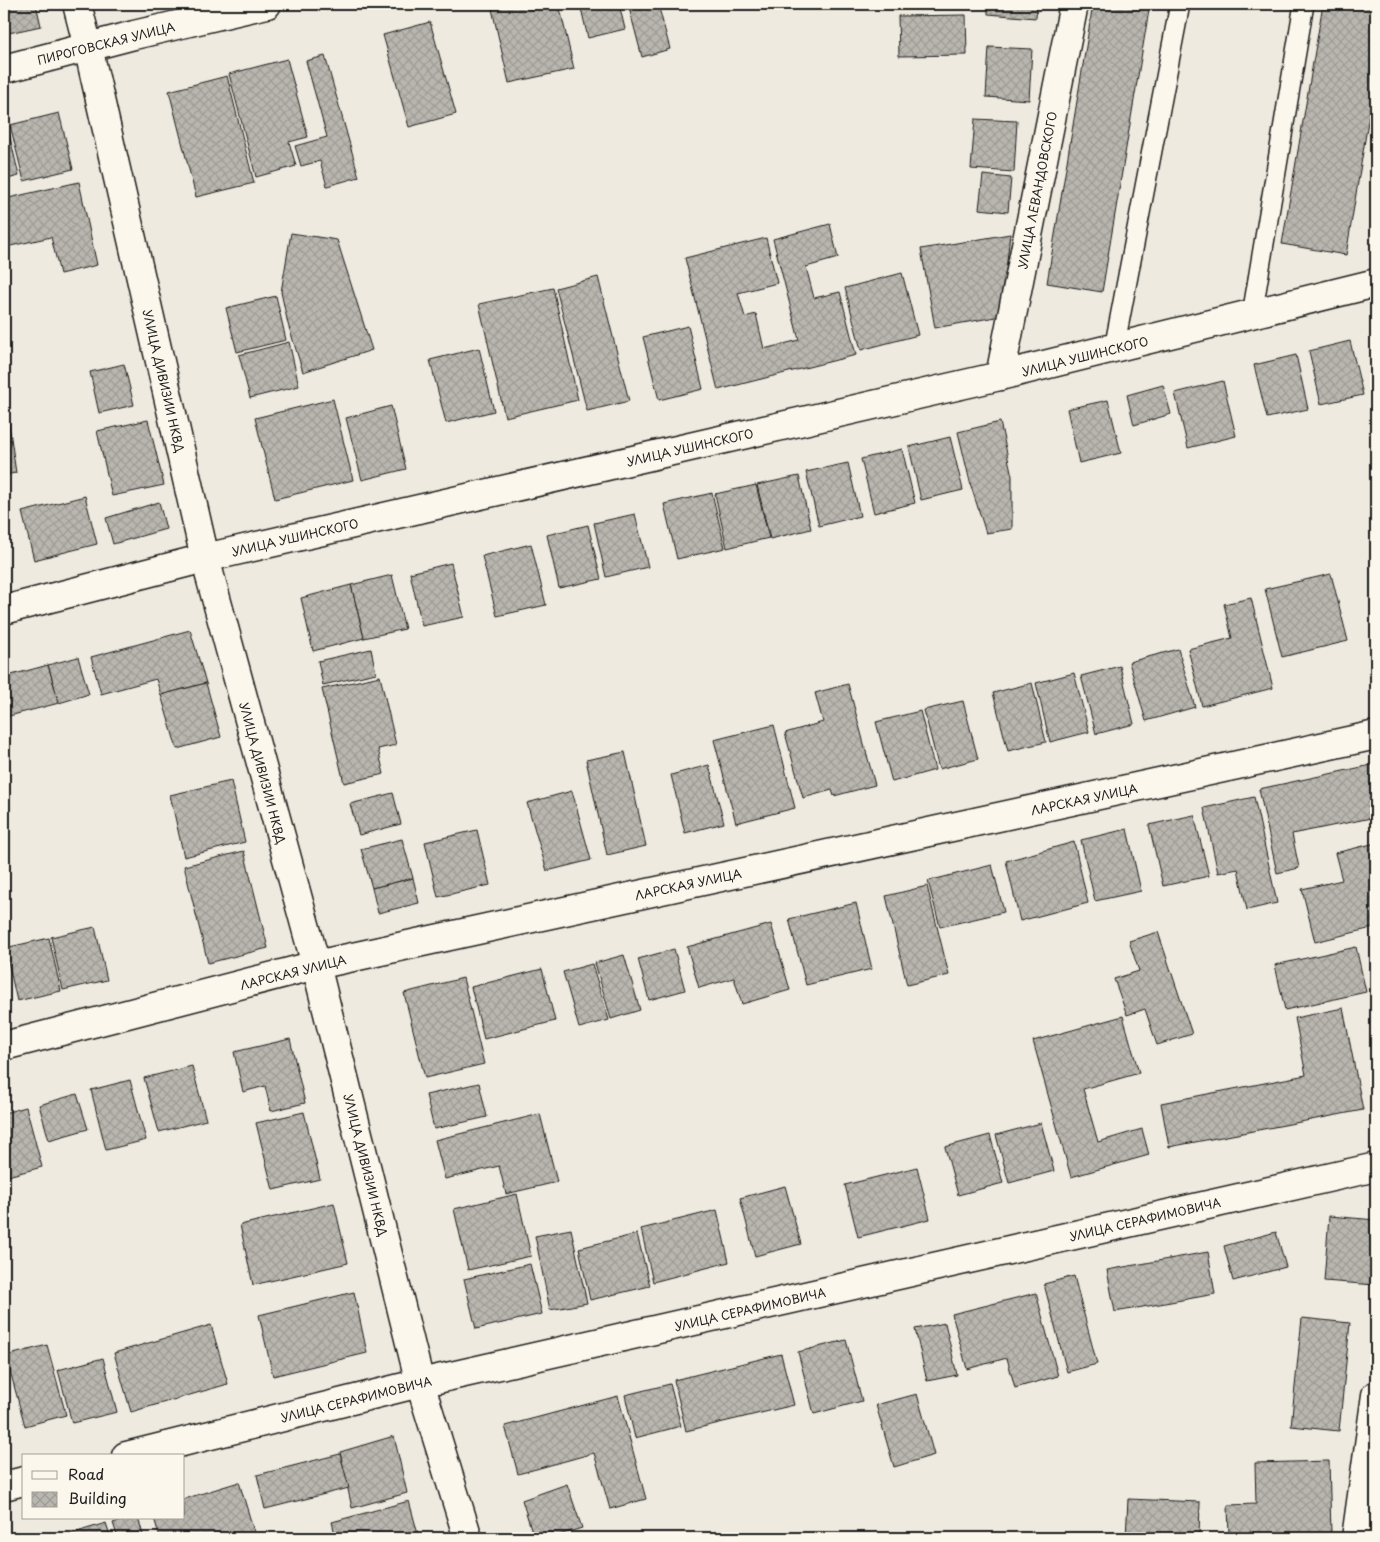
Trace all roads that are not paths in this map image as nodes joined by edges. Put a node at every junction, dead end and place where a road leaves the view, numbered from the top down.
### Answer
1 (76, 4) edge
2 (267, 4) edge
3 (1074, 4) edge
4 (1180, 4) edge
5 (1304, 4) edge
6 (88, 47) junction
7 (4, 69) edge
8 (1376, 283) edge
9 (1252, 315) junction
10 (1114, 349) junction
11 (1000, 376) junction
12 (204, 558) junction
13 (4, 610) edge
14 (1376, 736) edge
15 (316, 965) junction
16 (4, 1046) edge
17 (1376, 1167) edge
18 (420, 1383) junction
19 (1376, 1395) edge
20 (134, 1454) edge
21 (22, 1482) edge
22 (4, 1486) edge
23 (468, 1538) edge
24 (1356, 1538) edge

1 - 6 street, УЛИЦА ДИВИЗИИ НКВД
2 - 6 street, ПИРОГОВСКАЯ УЛИЦА
3 - 11 street, УЛИЦА ЛЕВАНДОВСКОГО
4 - 10 lane
5 - 9 lane
6 - 7 street, ПИРОГОВСКАЯ УЛИЦА
6 - 12 street, УЛИЦА ДИВИЗИИ НКВД
8 - 9 street, УЛИЦА УШИНСКОГО
9 - 10 street, УЛИЦА УШИНСКОГО
10 - 11 street, УЛИЦА УШИНСКОГО
11 - 12 street, УЛИЦА УШИНСКОГО
12 - 13 street, УЛИЦА УШИНСКОГО
12 - 15 street, УЛИЦА ДИВИЗИИ НКВД
14 - 15 street, ЛАРСКАЯ УЛИЦА
15 - 16 street, ЛАРСКАЯ УЛИЦА
15 - 18 street, УЛИЦА ДИВИЗИИ НКВД
17 - 18 street, УЛИЦА СЕРАФИМОВИЧА
18 - 20 street, УЛИЦА СЕРАФИМОВИЧА
18 - 23 street, УЛИЦА ДИВИЗИИ НКВД
19 - 24 street
21 - 22 street

